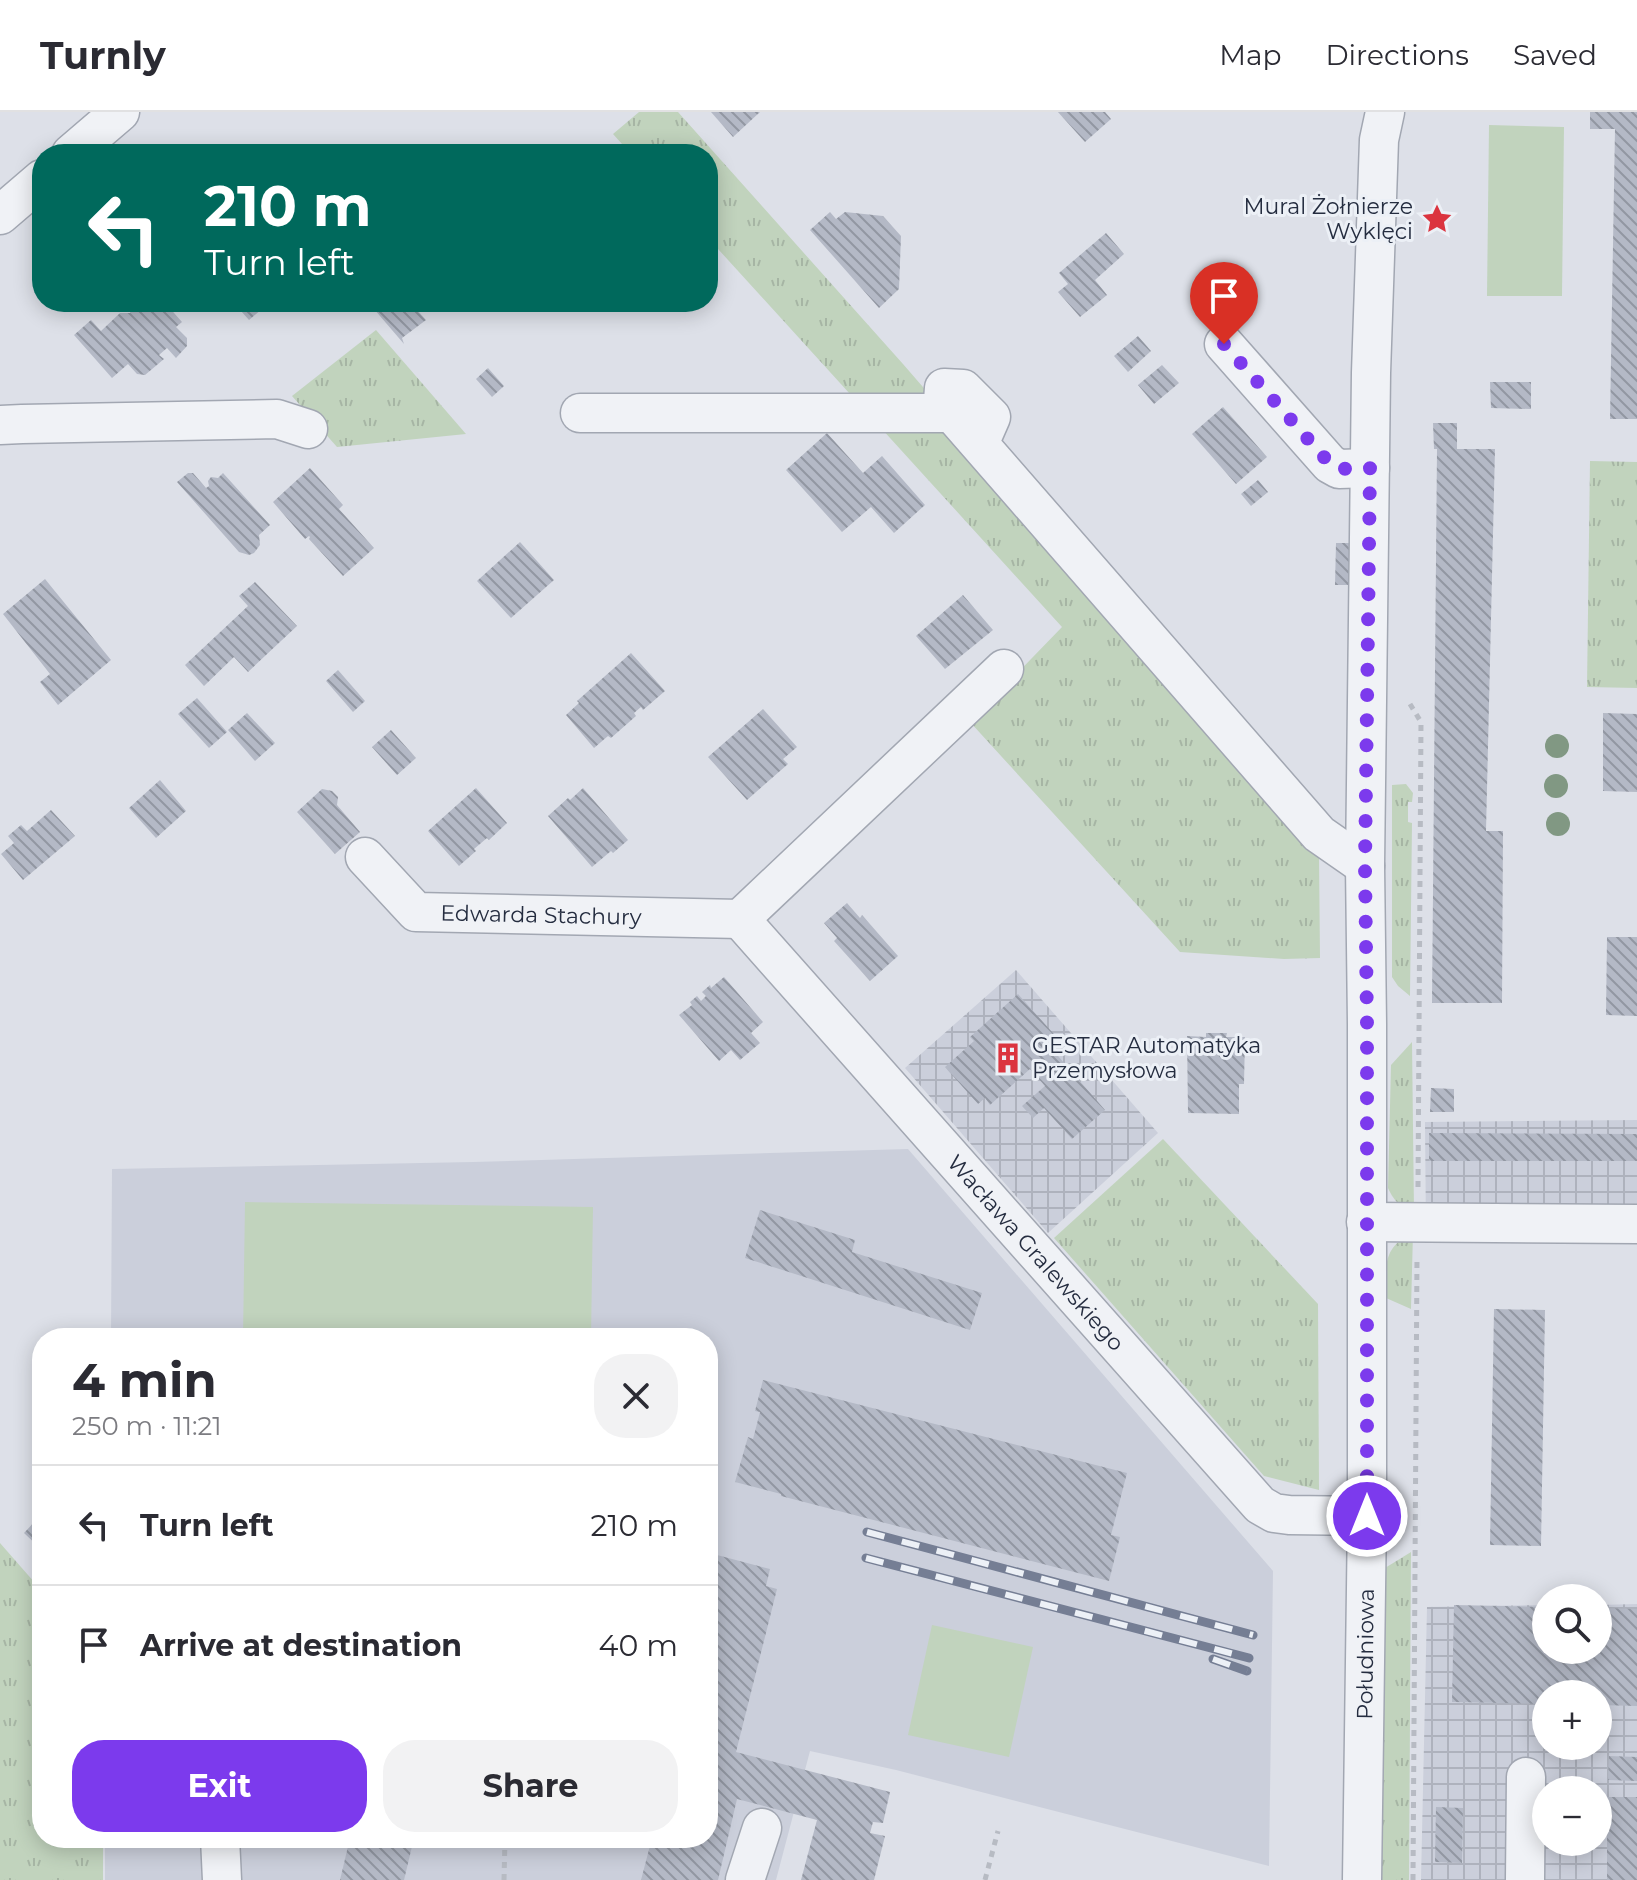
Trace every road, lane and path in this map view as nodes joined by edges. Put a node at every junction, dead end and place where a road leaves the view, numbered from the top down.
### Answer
1 (120, 112) edge
2 (1385, 112) edge
3 (83, 144) edge
4 (32, 188) edge
5 (0, 215) edge
6 (1224, 344) dead end
7 (580, 413) dead end
8 (0, 425) edge
9 (308, 429) dead end
10 (1370, 468) junction
11 (1004, 669) dead end
12 (1410, 704) dead end
13 (365, 857) dead end
14 (1365, 866) junction
15 (740, 919) junction
16 (1366, 1222) junction
17 (1417, 1223) junction
18 (1637, 1224) edge
19 (1367, 1516) junction
20 (1526, 1777) dead end
21 (762, 1828) dead end
22 (998, 1831) dead end
23 (220, 1848) edge
24 (505, 1848) edge
25 (222, 1880) edge
26 (504, 1880) edge
27 (745, 1880) edge
28 (985, 1880) edge
29 (1362, 1880) edge
30 (1413, 1880) edge
31 (1525, 1880) edge

1 - 3 street
2 - 10 street, Południowa
4 - 5 street
6 - 10 street
7 - 14 street
8 - 9 street
10 - 14 street, Południowa
11 - 15 street
12 - 17 path
13 - 15 street, Edwarda Stachury
14 - 16 street, Południowa
15 - 19 street, Wacława Gralewskiego
16 - 17 street
16 - 19 street, Południowa
17 - 18 street
17 - 30 path
19 - 29 street, Południowa
20 - 31 street
21 - 27 street
22 - 28 path
23 - 25 street
24 - 26 path

